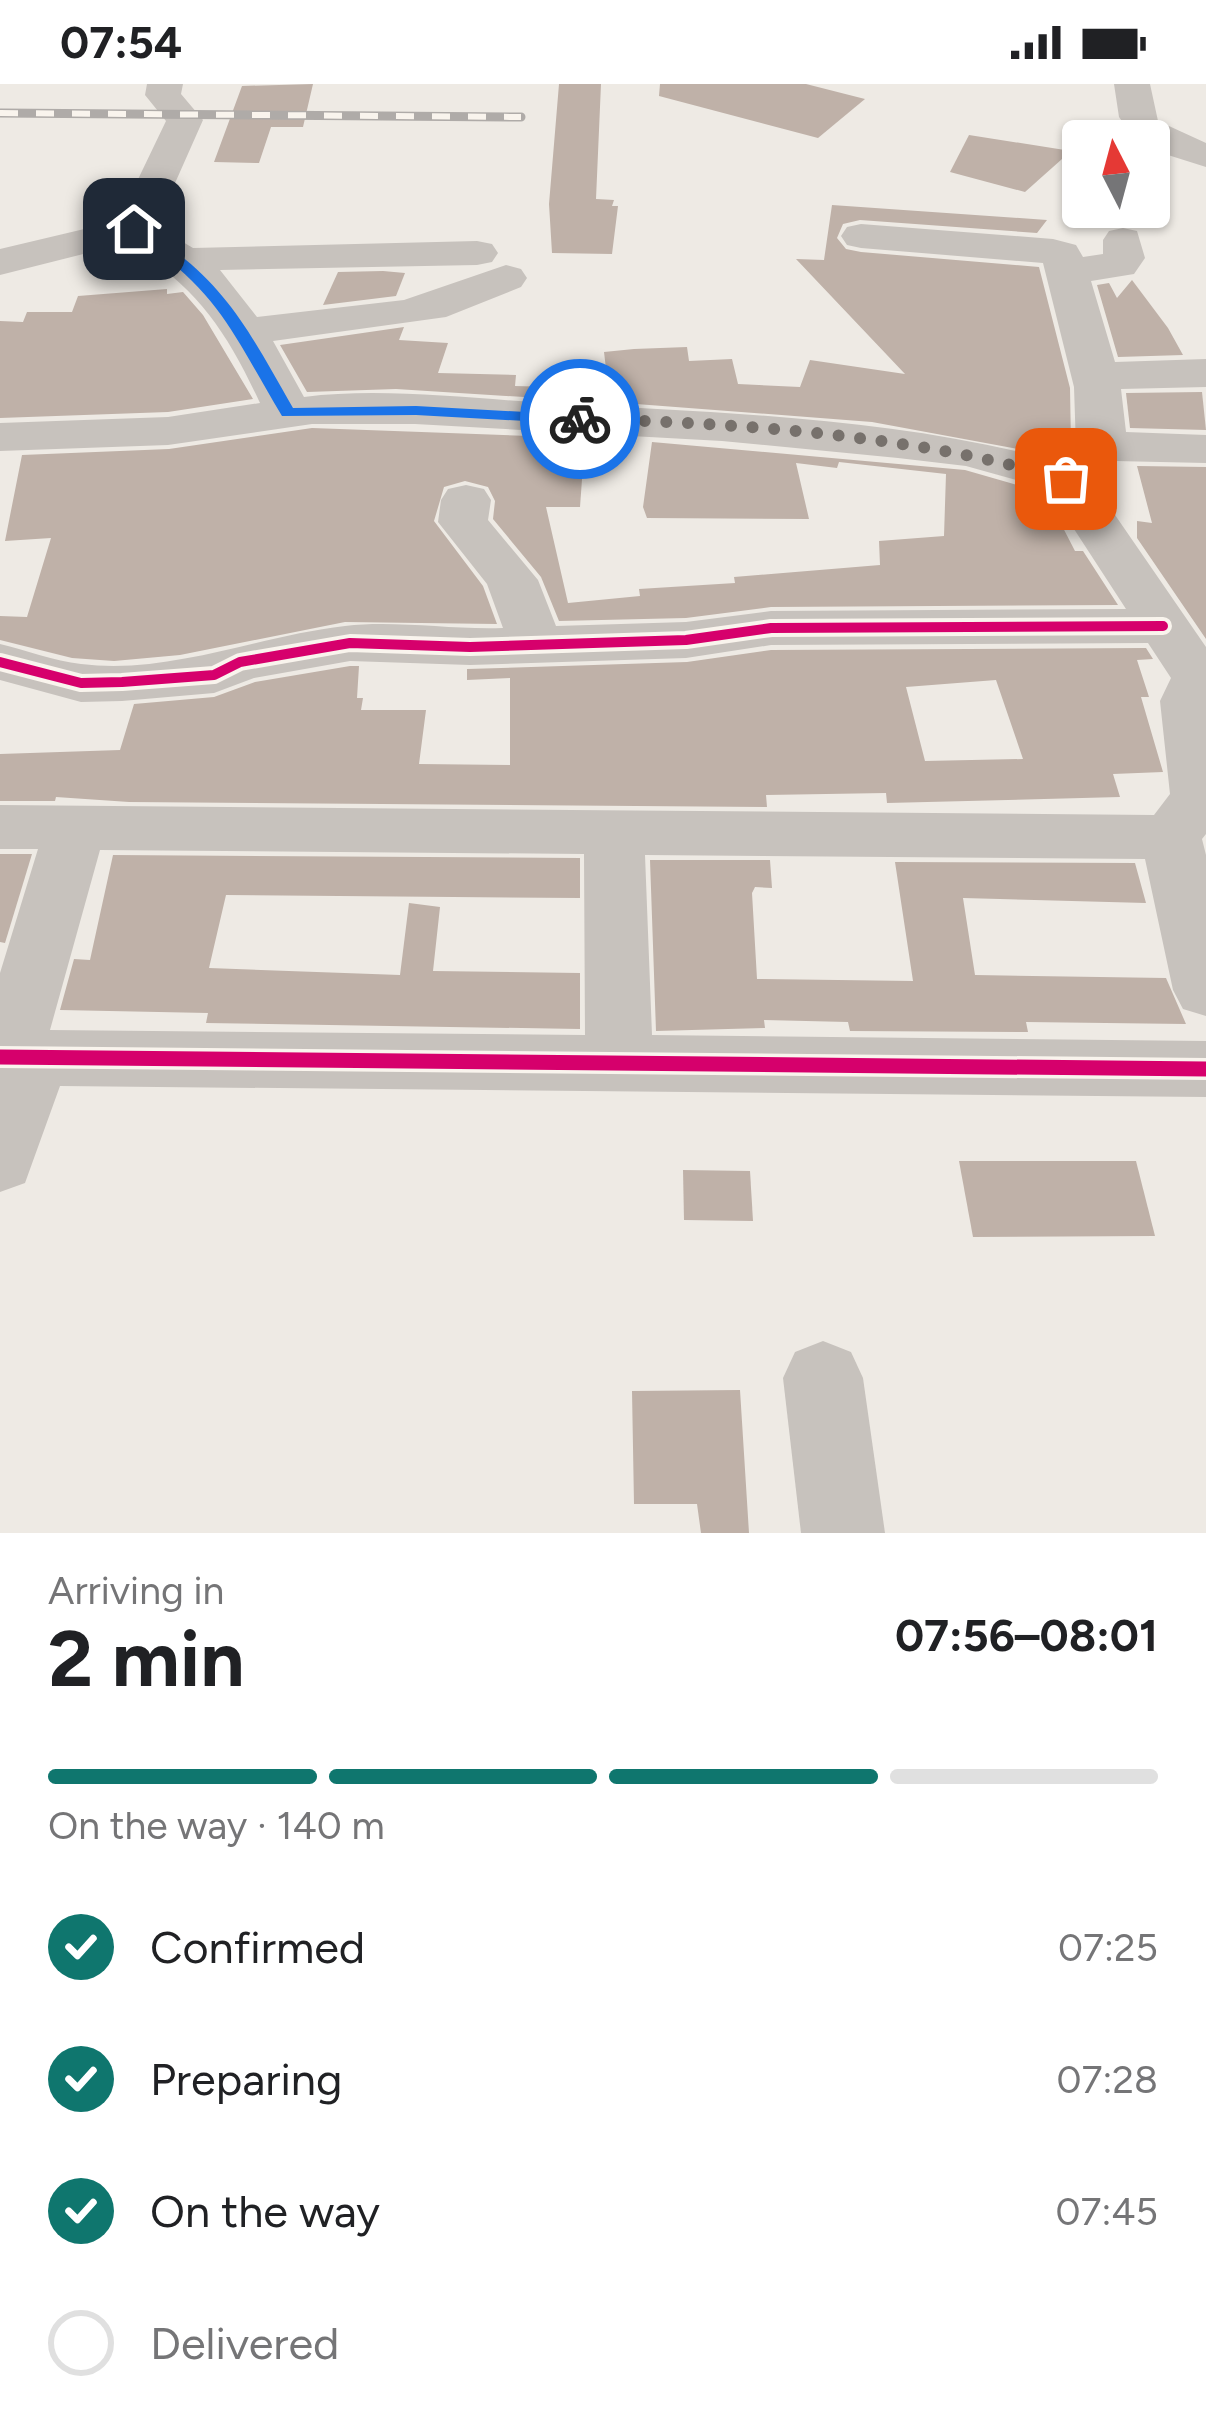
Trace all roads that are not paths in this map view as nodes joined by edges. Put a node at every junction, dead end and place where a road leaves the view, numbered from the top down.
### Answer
1 (165, 84) edge
2 (1132, 84) edge
3 (1206, 156) edge
4 (134, 229) junction
5 (861, 236) dead end
6 (1124, 240) dead end
7 (0, 262) edge
8 (185, 262) junction
9 (1067, 272) junction
10 (246, 331) junction
11 (1206, 373) edge
12 (1093, 376) junction
13 (288, 412) junction
14 (0, 437) edge
15 (1206, 449) edge
16 (1084, 462) junction
17 (466, 500) dead end
18 (1163, 626) junction
19 (536, 645) junction
20 (0, 662) edge
21 (1204, 683) edge
22 (0, 826) edge
23 (76, 826) junction
24 (614, 833) junction
25 (1171, 837) junction
26 (1199, 925) edge
27 (1206, 991) edge
28 (14, 1057) edge
29 (619, 1064) junction
30 (1206, 1070) edge
31 (0, 1161) edge
32 (823, 1378) dead end
33 (844, 1533) edge

1 - 4 street
2 - 3 street
4 - 7 street
4 - 8 street
5 - 9 street
6 - 9 street
8 - 10 street
8 - 10 street
9 - 12 street
10 - 13 street
11 - 12 street
12 - 16 street
13 - 14 street
13 - 16 street
15 - 16 street
16 - 18 street
17 - 19 street
18 - 19 street
18 - 21 street
19 - 20 street
21 - 25 street
22 - 23 street
23 - 24 street
23 - 28 street
24 - 25 street
24 - 29 street
25 - 26 street
26 - 27 street
28 - 29 street
28 - 31 street
29 - 30 street
32 - 33 street

